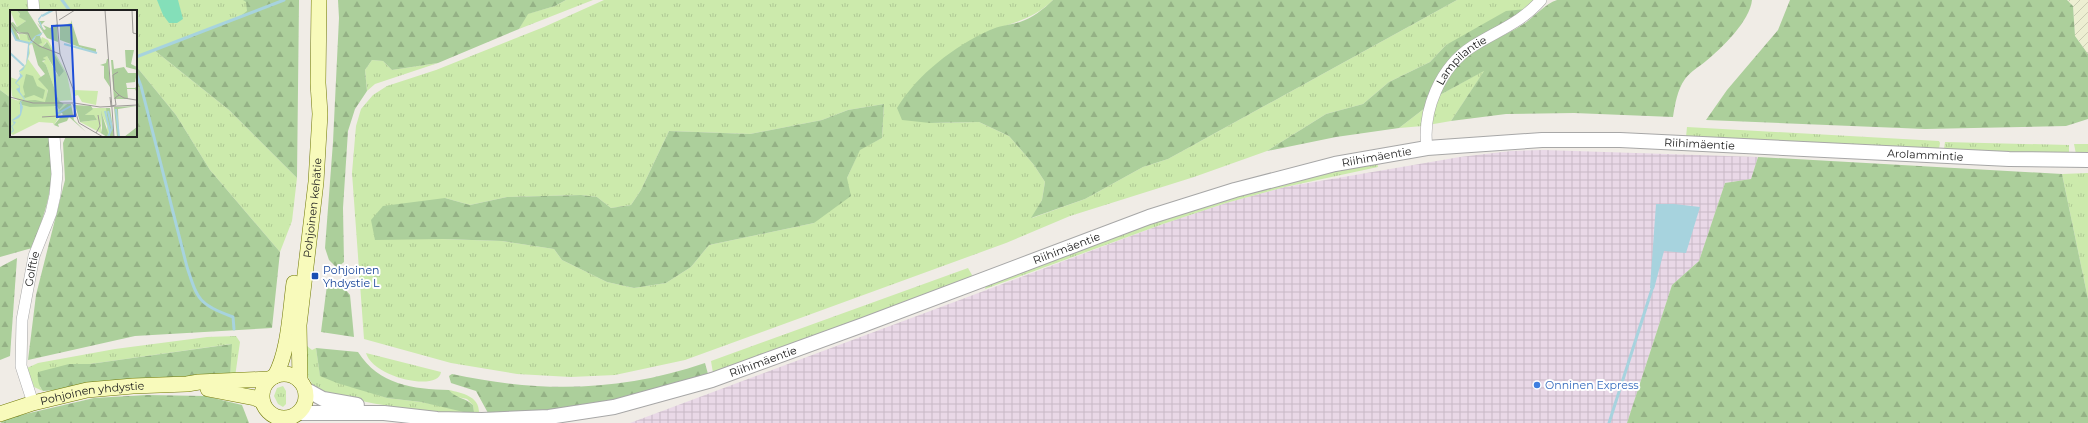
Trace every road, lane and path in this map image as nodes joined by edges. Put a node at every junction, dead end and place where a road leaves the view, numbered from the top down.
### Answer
1 (33, 0) edge
2 (319, 0) edge
3 (1541, 0) edge
4 (34, 10) edge
5 (318, 83) junction
6 (54, 137) edge
7 (1762, 146) joint
8 (1427, 148) junction
9 (2088, 160) edge
10 (272, 378) junction
11 (187, 384) junction
12 (302, 385) junction
13 (32, 403) junction
14 (267, 412) edge
15 (384, 413) junction
16 (0, 414) edge
17 (294, 417) edge

1 - 4 street
2 - 5 main road, Pohjoinen kehätie
3 - 8 street, Lampilantie
5 - 10 main road, Pohjoinen kehätie
5 - 12 main road, Pohjoinen kehätie
6 - 13 street, Golftie
7 - 8 street, Riihimäentie
7 - 9 street, Arolammintie
8 - 15 street, Riihimäentie
10 - 11 main road, Pohjoinen yhdystie
10 - 12 main road
10 - 14 main road
11 - 13 main road, Pohjoinen yhdystie
11 - 14 main road, Pohjoinen yhdystie
12 - 15 street, Riihimäentie
12 - 17 main road
13 - 16 main road, Pohjoinen yhdystie
14 - 17 main road
15 - 17 street, Riihimäentie

